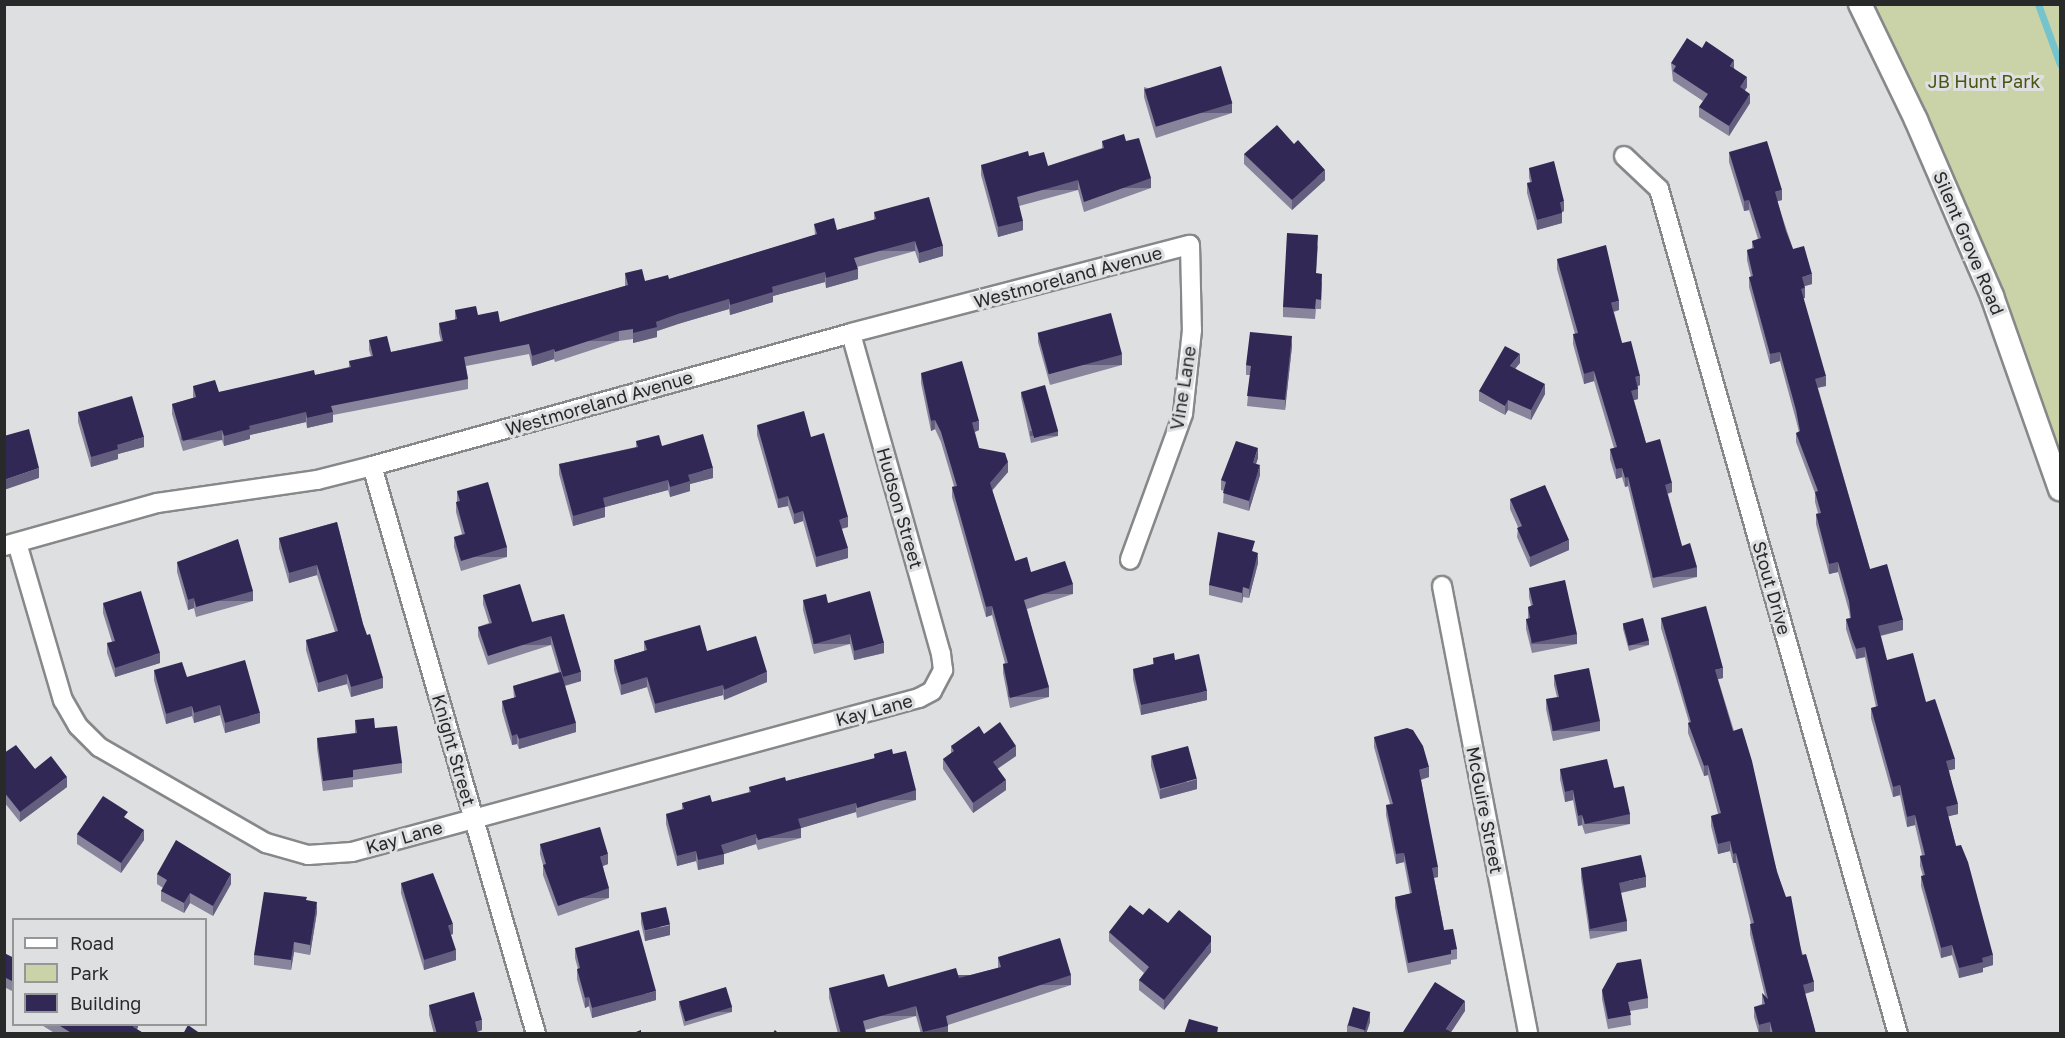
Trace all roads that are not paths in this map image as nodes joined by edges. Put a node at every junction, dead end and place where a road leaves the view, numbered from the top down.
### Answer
1 (1860, 4) edge
2 (1624, 156) dead end
3 (1190, 245) joint
4 (851, 333) junction
5 (372, 466) junction
6 (2061, 489) edge
7 (11, 544) edge
8 (1130, 560) dead end
9 (1442, 586) dead end
10 (939, 682) joint
11 (473, 817) junction
12 (536, 1034) edge
13 (1528, 1034) edge
14 (1898, 1034) edge

1 - 6 street, Silent Grove Road
2 - 14 street, Stout Drive
3 - 4 street, Westmoreland Avenue
3 - 8 street, Vine Lane
4 - 5 street, Westmoreland Avenue
4 - 10 street, Hudson Street
5 - 7 street, Westmoreland Avenue
5 - 11 street, Knight Street
7 - 11 street, Kay Lane
9 - 13 street, McGuire Street
10 - 11 street, Kay Lane
11 - 12 street, Knight Street

